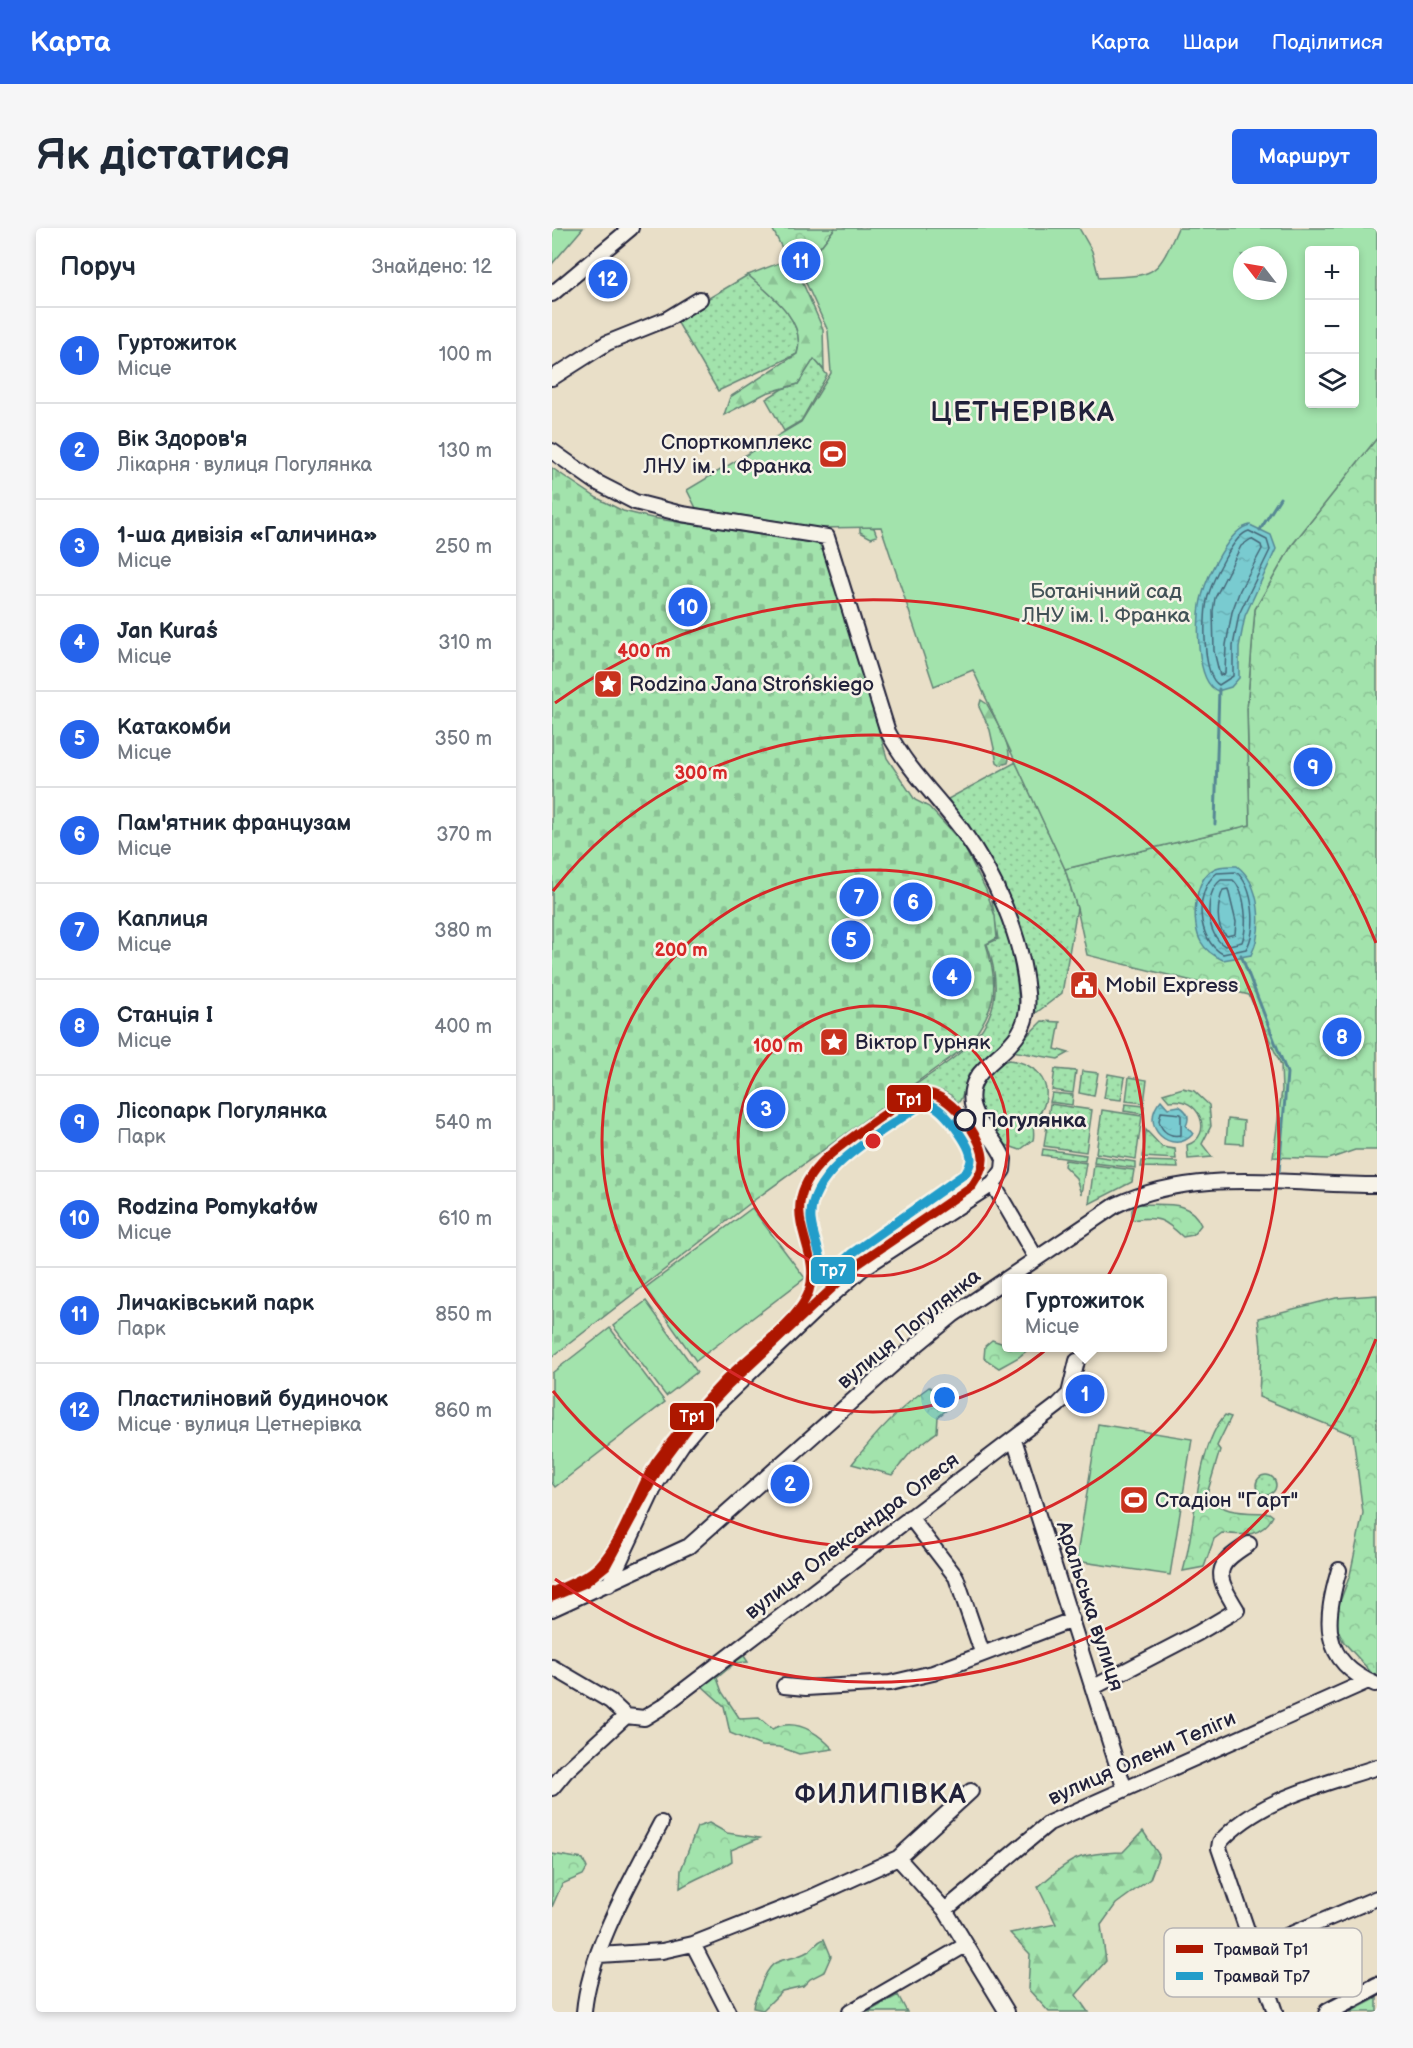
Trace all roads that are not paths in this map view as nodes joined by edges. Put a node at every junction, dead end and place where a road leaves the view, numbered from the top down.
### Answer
1 (631, 228) edge
2 (552, 294) edge
3 (700, 298) dead end
4 (552, 378) edge
5 (552, 451) edge
6 (993, 1184) junction
7 (1377, 1185) edge
8 (1036, 1258) junction
9 (1013, 1274) edge
10 (1002, 1281) edge
11 (1077, 1361) dead end
12 (1014, 1439) junction
13 (910, 1517) junction
14 (1249, 1544) dead end
15 (1339, 1570) dead end
16 (609, 1584) junction
17 (552, 1609) edge
18 (1072, 1620) junction
19 (982, 1652) junction
20 (552, 1667) edge
21 (1373, 1683) edge
22 (784, 1686) dead end
23 (1094, 1687) junction
24 (626, 1716) junction
25 (1377, 1767) edge
26 (1124, 1787) junction
27 (552, 1788) edge
28 (971, 1791) dead end
29 (661, 1823) dead end
30 (898, 1858) junction
31 (1377, 1898) edge
32 (945, 1910) junction
33 (1246, 1928) edge
34 (1305, 1928) edge
35 (693, 1944) junction
36 (964, 1946) junction
37 (599, 1955) junction
38 (1377, 1986) edge
39 (1362, 1994) edge
40 (1270, 1997) edge
41 (1356, 1997) edge
42 (584, 2012) edge
43 (728, 2012) edge
44 (850, 2012) edge
45 (1007, 2012) edge
46 (1275, 2012) edge
47 (1328, 2012) edge

1 - 2 street
3 - 4 street
5 - 6 street
6 - 8 street
6 - 16 street
7 - 8 street, вулиця Погулянка
8 - 9 street, вулиця Погулянка
10 - 16 street, вулиця Погулянка
11 - 12 street, вулиця Олександра Олеся
12 - 13 street, вулиця Олександра Олеся
12 - 18 street, Аральська вулиця
13 - 19 street
13 - 24 street, вулиця Олександра Олеся
14 - 23 street
15 - 21 street
16 - 17 street, вулиця Погулянка
18 - 19 street
18 - 23 street, Аральська вулиця
19 - 22 street
20 - 24 street
21 - 26 street, вулиця Олени Теліги
23 - 26 street, Аральська вулиця
24 - 27 street
25 - 33 street
26 - 32 street, вулиця Олени Теліги
28 - 30 street
29 - 37 street
30 - 32 street
30 - 35 street
31 - 34 street
32 - 36 street
35 - 37 street
35 - 43 street
36 - 44 street
36 - 45 street
37 - 42 street
38 - 39 main road
40 - 46 street
41 - 47 main road

